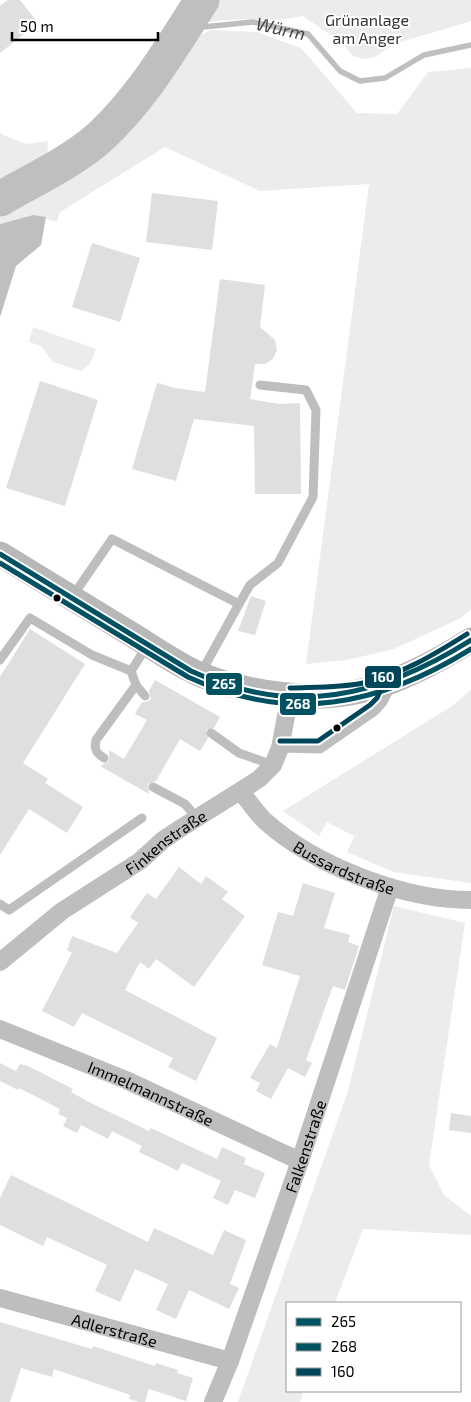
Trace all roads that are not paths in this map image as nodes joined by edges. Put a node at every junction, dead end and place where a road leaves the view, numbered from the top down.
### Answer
1 (260, 385) dead end
2 (0, 554) edge
3 (72, 597) junction
4 (239, 604) junction
5 (471, 640) edge
6 (148, 644) junction
7 (0, 660) edge
8 (206, 664) junction
9 (131, 671) junction
10 (393, 681) junction
11 (136, 686) junction
12 (290, 695) junction
13 (145, 696) dead end
14 (211, 733) dead end
15 (280, 748) junction
16 (104, 758) dead end
17 (273, 764) junction
18 (153, 787) dead end
19 (241, 791) junction
20 (142, 818) dead end
21 (197, 818) junction
22 (390, 887) junction
23 (471, 900) edge
24 (0, 904) edge
25 (0, 962) edge
26 (0, 1029) edge
27 (300, 1161) junction
28 (0, 1298) edge
29 (230, 1361) junction
30 (213, 1402) edge

1 - 4 lane
2 - 3 main road
3 - 4 lane
3 - 6 main road
4 - 8 lane
5 - 10 main road
6 - 8 main road
6 - 9 lane
7 - 9 lane
8 - 12 main road
9 - 11 lane
10 - 12 main road
10 - 15 lane
11 - 13 lane
11 - 16 lane
12 - 15 street, Finkenstraße
14 - 17 lane
15 - 17 street, Finkenstraße
17 - 19 street, Finkenstraße
18 - 21 lane
19 - 21 street, Finkenstraße
19 - 22 street, Bussardstraße
20 - 24 lane
21 - 25 street, Finkenstraße
22 - 23 street, Bussardstraße
22 - 27 street, Falkenstraße
26 - 27 street, Immelmannstraße
27 - 29 street, Falkenstraße
28 - 29 street, Adlerstraße
29 - 30 street, Falkenstraße

